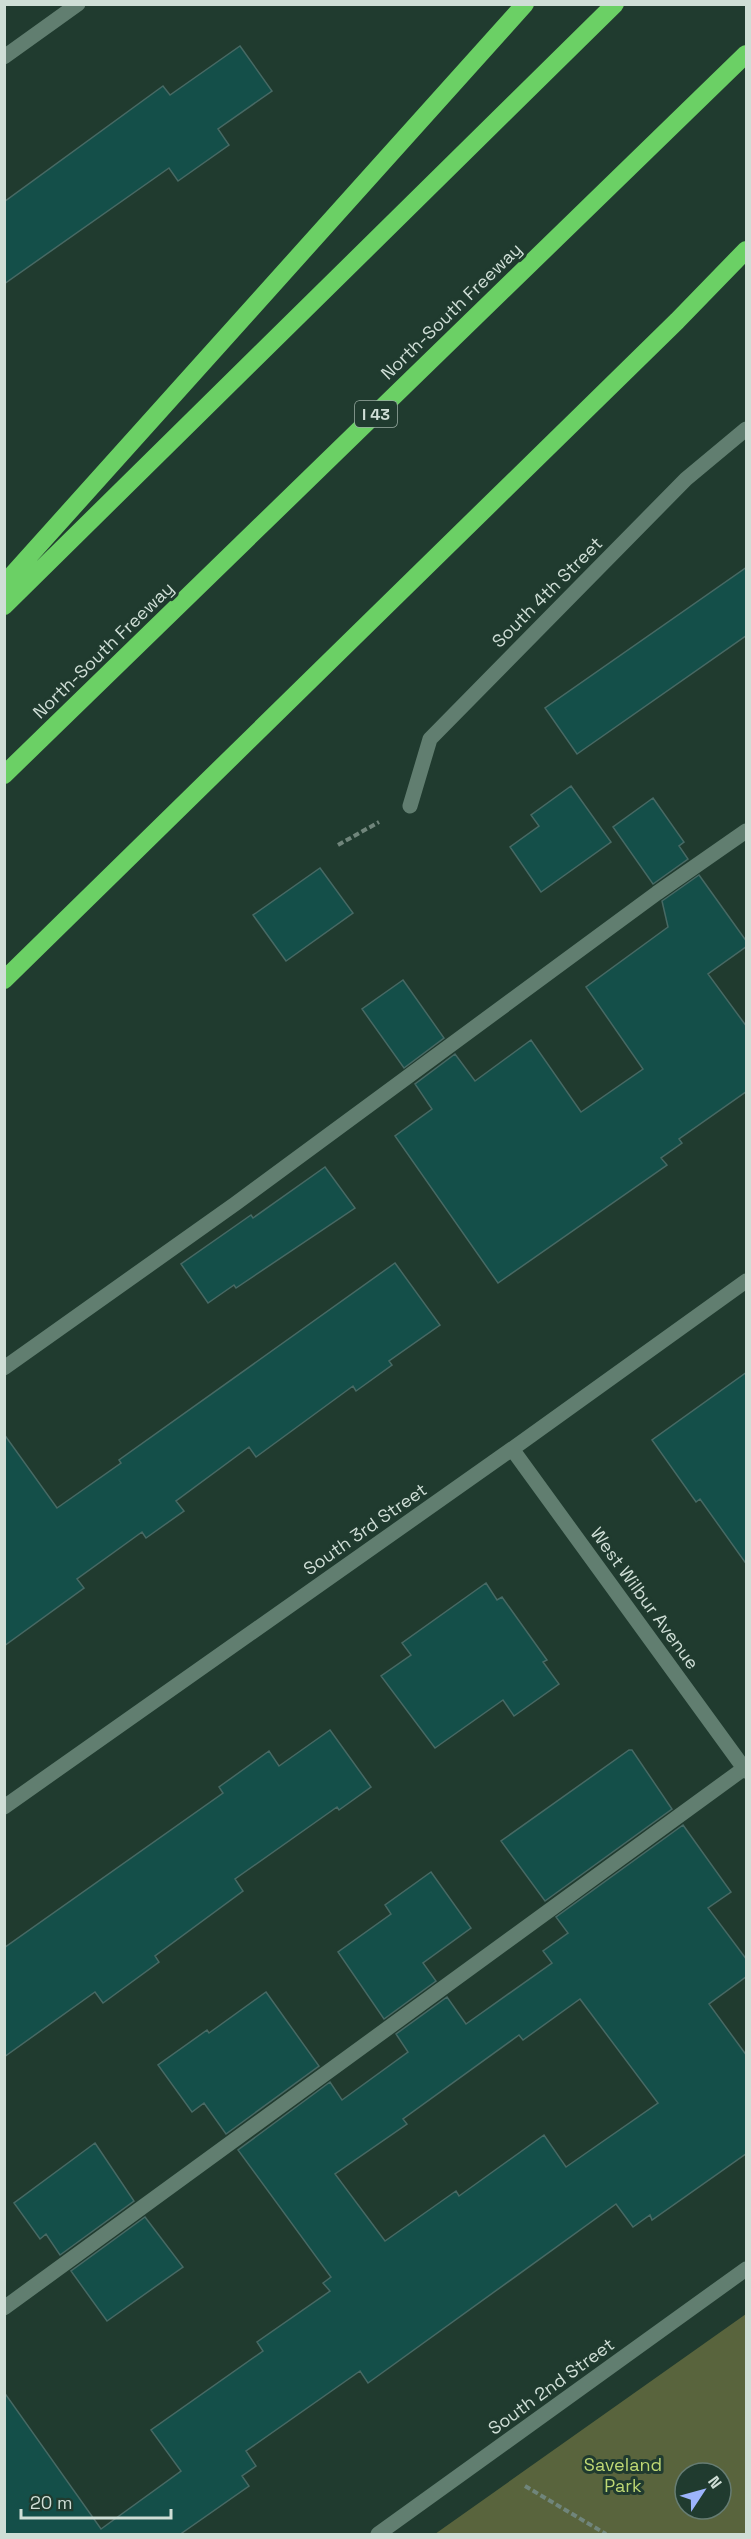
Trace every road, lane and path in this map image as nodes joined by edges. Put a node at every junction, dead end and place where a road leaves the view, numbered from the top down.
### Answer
1 (78, 4) edge
2 (525, 4) edge
3 (615, 4) edge
4 (747, 54) edge
5 (4, 57) edge
6 (747, 250) edge
7 (747, 429) edge
8 (4, 584) edge
9 (4, 606) edge
10 (4, 775) edge
11 (410, 806) joint
12 (747, 831) edge
13 (338, 845) dead end
14 (4, 980) edge
15 (747, 1281) edge
16 (4, 1368) edge
17 (512, 1449) junction
18 (746, 1769) edge
19 (4, 1807) edge
20 (747, 2269) edge
21 (4, 2308) edge
22 (525, 2486) dead end
23 (378, 2535) edge
24 (606, 2535) edge

1 - 5 street
2 - 8 highway
3 - 9 highway
4 - 10 highway, North-South Freeway / I 43
6 - 14 highway
7 - 11 street, South 4th Street
11 - 13 path
12 - 16 street
15 - 17 street, South 3rd Street
17 - 18 street, West Wilbur Avenue
17 - 19 street, South 3rd Street
18 - 21 street
20 - 23 street, South 2nd Street
22 - 24 path

